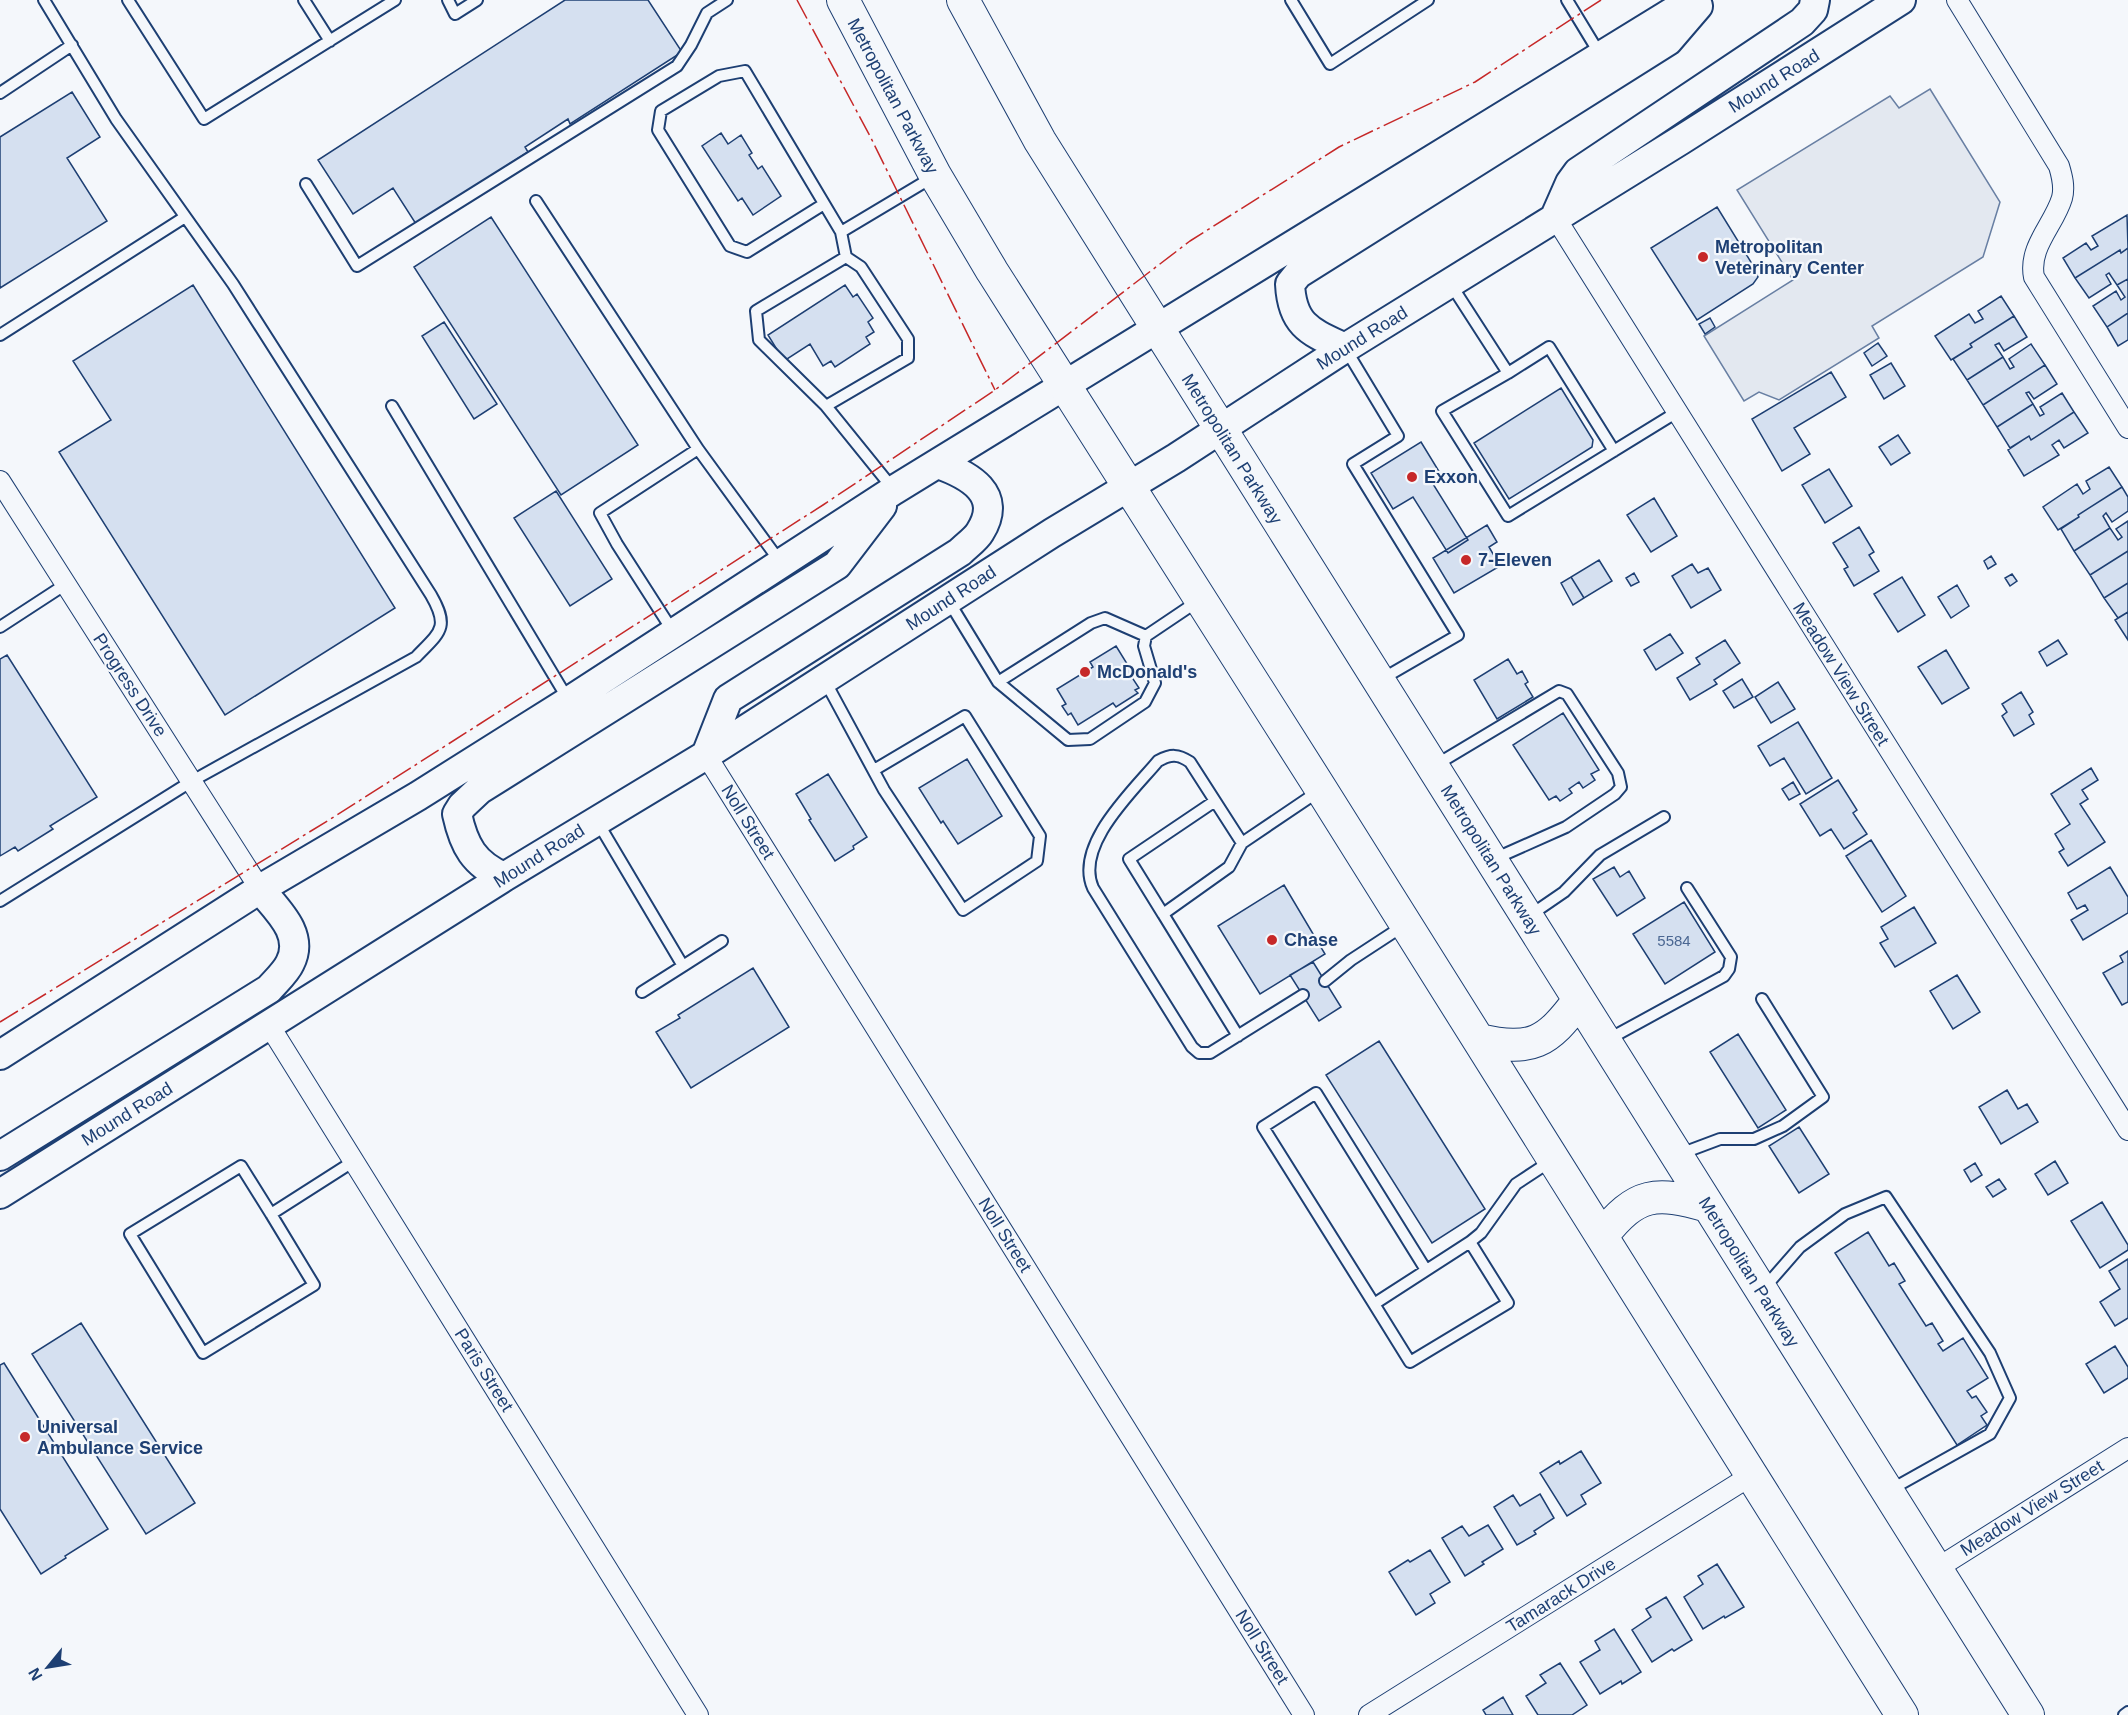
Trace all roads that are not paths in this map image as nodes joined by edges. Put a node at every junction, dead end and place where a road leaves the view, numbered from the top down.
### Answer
1 (44, 0) edge
2 (129, 0) edge
3 (304, 0) edge
4 (395, 0) edge
5 (448, 0) edge
6 (477, 0) edge
7 (727, 0) edge
8 (843, 0) edge
9 (963, 0) edge
10 (1291, 0) edge
11 (1428, 0) edge
12 (1567, 0) edge
13 (1692, 0) edge
14 (1703, 0) edge
15 (1815, 0) edge
16 (1901, 0) edge
17 (1957, 0) edge
18 (330, 41) junction
19 (72, 45) junction
20 (1602, 56) junction
21 (0, 93) edge
22 (935, 175) junction
23 (306, 184) dead end
24 (536, 201) dead end
25 (824, 204) junction
26 (185, 217) junction
27 (1555, 217) junction
28 (841, 232) junction
29 (846, 257) junction
30 (1450, 283) junction
31 (1157, 329) junction
32 (0, 335) edge
33 (1345, 348) junction
34 (1508, 373) junction
35 (1064, 386) junction
36 (392, 406) dead end
37 (826, 406) junction
38 (1677, 412) junction
39 (2128, 428) edge
40 (1220, 430) junction
41 (698, 449) junction
42 (1614, 451) junction
43 (938, 464) junction
44 (0, 481) edge
45 (1129, 487) junction
46 (894, 490) junction
47 (781, 564) junction
48 (66, 584) junction
49 (1201, 599) junction
50 (948, 600) junction
51 (0, 627) edge
52 (674, 633) junction
53 (1146, 636) junction
54 (824, 679) junction
55 (1379, 681) junction
56 (998, 682) junction
57 (569, 701) junction
58 (706, 754) junction
59 (1433, 766) junction
60 (874, 770) junction
61 (192, 782) junction
62 (1321, 789) junction
63 (1215, 801) junction
64 (1664, 817) dead end
65 (597, 821) junction
66 (1242, 843) junction
67 (1491, 860) junction
68 (504, 878) junction
69 (1687, 888) dead end
70 (260, 889) junction
71 (0, 901) edge
72 (1163, 914) junction
73 (1526, 918) junction
74 (1406, 924) junction
75 (722, 941) dead end
76 (683, 966) junction
77 (1325, 981) dead end
78 (642, 992) dead end
79 (1303, 995) dead end
80 (1762, 999) dead end
81 (1579, 1000) junction
82 (270, 1024) junction
83 (1238, 1036) junction
84 (1479, 1040) junction
85 (1604, 1041) junction
86 (0, 1055) edge
87 (2128, 1130) edge
88 (1677, 1155) junction
89 (0, 1156) edge
90 (1554, 1159) junction
91 (354, 1161) junction
92 (0, 1194) edge
93 (1708, 1206) junction
94 (271, 1214) junction
95 (1602, 1236) junction
96 (1470, 1242) junction
97 (1426, 1270) junction
98 (1761, 1292) junction
99 (1374, 1304) junction
100 (2128, 1448) edge
101 (1752, 1475) junction
102 (1887, 1491) junction
103 (1936, 1569) junction
104 (2128, 1712) edge
105 (698, 1715) edge
106 (1305, 1715) edge
107 (1369, 1715) edge
108 (1902, 1715) edge
109 (2028, 1715) edge
110 (2124, 1715) edge

1 - 19 lane
2 - 18 lane
3 - 18 lane
4 - 18 lane
5 - 6 lane
7 - 23 lane
8 - 22 main road, Metropolitan Parkway
9 - 31 main road, Metropolitan Parkway
10 - 11 lane
12 - 20 lane
13 - 20 main road
14 - 33 main road
15 - 27 main road
16 - 27 main road, Mound Road
17 - 39 street
19 - 21 lane
19 - 26 lane
20 - 31 main road
22 - 28 lane
22 - 35 main road, Metropolitan Parkway
24 - 41 lane
25 - 25 lane
25 - 28 lane
26 - 32 lane
26 - 61 lane
27 - 30 main road, Mound Road
27 - 38 street, Meadow View Street
28 - 29 lane
29 - 37 lane
29 - 37 lane
30 - 33 main road, Mound Road
30 - 34 lane
31 - 35 main road
31 - 40 main road, Metropolitan Parkway
33 - 40 main road, Mound Road
33 - 55 lane
34 - 42 lane
34 - 42 lane
35 - 43 main road
35 - 45 main road, Metropolitan Parkway
36 - 57 lane
37 - 46 lane
38 - 42 lane
38 - 87 street, Meadow View Street
40 - 45 main road, Mound Road
40 - 55 main road, Metropolitan Parkway
41 - 47 lane
41 - 52 lane
43 - 46 main road
43 - 58 main road
44 - 48 street, Progress Drive
45 - 49 main road, Metropolitan Parkway
45 - 50 main road, Mound Road
46 - 47 main road
46 - 68 main road
47 - 52 main road
48 - 51 lane
48 - 61 street, Progress Drive
49 - 53 lane
49 - 62 main road, Metropolitan Parkway
50 - 54 main road, Mound Road
50 - 56 lane
52 - 57 main road
53 - 56 lane
53 - 56 lane
54 - 58 main road, Mound Road
54 - 60 lane
55 - 59 main road, Metropolitan Parkway
57 - 70 main road
58 - 65 main road, Mound Road
58 - 106 street, Noll Street
59 - 67 main road, Metropolitan Parkway
59 - 67 lane
60 - 60 lane
61 - 70 street, Progress Drive
61 - 71 lane
62 - 66 lane
62 - 74 main road, Metropolitan Parkway
63 - 66 lane
63 - 72 lane
63 - 83 lane
64 - 73 lane
65 - 68 main road, Mound Road
65 - 76 lane
66 - 72 lane
67 - 73 main road, Metropolitan Parkway
68 - 82 main road, Mound Road
69 - 85 lane
70 - 86 main road
70 - 89 main road
72 - 83 lane
73 - 81 main road, Metropolitan Parkway
74 - 77 lane
74 - 84 main road, Metropolitan Parkway
75 - 76 lane
76 - 78 lane
79 - 83 lane
80 - 88 lane
81 - 84 main road
81 - 85 main road, Metropolitan Parkway
82 - 91 street, Paris Street
82 - 92 main road, Mound Road
84 - 90 main road, Metropolitan Parkway
85 - 88 main road, Metropolitan Parkway
88 - 93 main road, Metropolitan Parkway
90 - 95 main road, Metropolitan Parkway
90 - 96 lane
91 - 94 lane
91 - 105 street, Paris Street
93 - 95 main road
93 - 98 main road, Metropolitan Parkway
94 - 94 lane
95 - 101 main road, Metropolitan Parkway
96 - 97 lane
96 - 99 lane
97 - 99 lane
97 - 99 lane
98 - 102 main road, Metropolitan Parkway
98 - 102 lane
100 - 103 street, Meadow View Street
101 - 107 street, Tamarack Drive
101 - 108 main road, Metropolitan Parkway
102 - 103 main road, Metropolitan Parkway
103 - 109 main road, Metropolitan Parkway
104 - 110 lane

